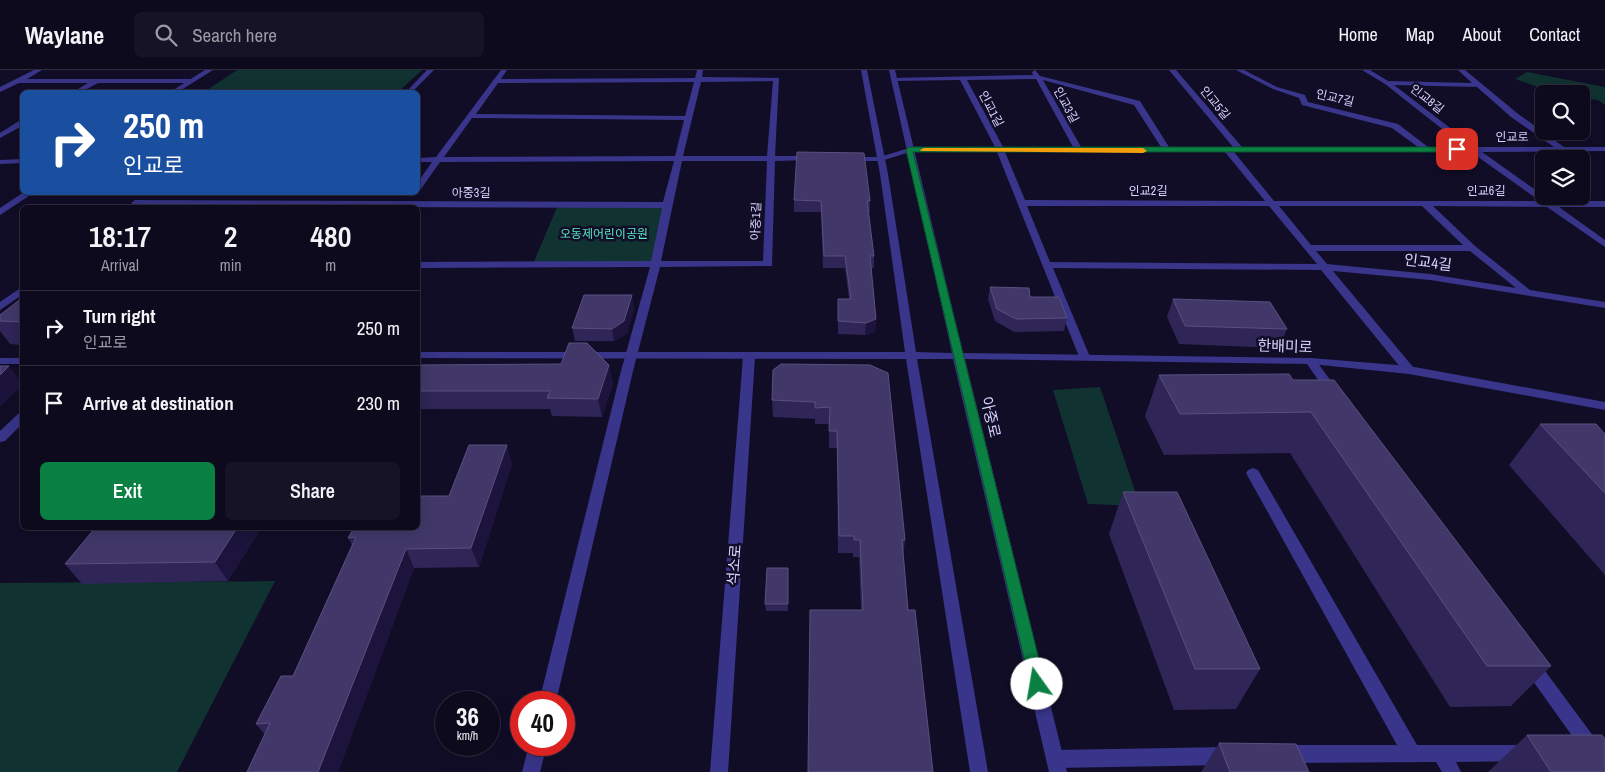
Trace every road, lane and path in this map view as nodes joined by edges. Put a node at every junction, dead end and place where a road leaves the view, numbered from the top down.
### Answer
1 (39, 70) edge
2 (210, 70) edge
3 (431, 70) edge
4 (504, 70) edge
5 (864, 70) edge
6 (1172, 70) edge
7 (1238, 70) edge
8 (1365, 70) edge
9 (1460, 70) edge
10 (1036, 73) edge
11 (699, 75) edge
12 (893, 75) edge
13 (963, 79) junction
14 (190, 80) junction
15 (496, 80) junction
16 (17, 81) junction
17 (97, 81) junction
18 (1387, 83) junction
19 (1476, 85) junction
20 (0, 90) edge
21 (81, 90) edge
22 (177, 90) edge
23 (411, 90) edge
24 (470, 116) junction
25 (688, 118) junction
26 (20, 125) edge
27 (0, 136) edge
28 (1473, 149) junction
29 (1562, 149) junction
30 (1605, 149) edge
31 (909, 150) junction
32 (1000, 150) junction
33 (1167, 150) junction
34 (1228, 150) junction
35 (1240, 150) junction
36 (1426, 150) junction
37 (1079, 151) junction
38 (679, 157) junction
39 (771, 158) junction
40 (436, 159) junction
41 (826, 159) edge
42 (844, 159) edge
43 (881, 159) junction
44 (420, 160) edge
45 (20, 161) edge
46 (0, 162) edge
47 (420, 184) edge
48 (26, 195) edge
49 (144, 195) edge
50 (1535, 195) edge
51 (1022, 203) junction
52 (1273, 204) junction
53 (1424, 204) junction
54 (1535, 204) edge
55 (1590, 204) edge
56 (1605, 204) edge
57 (132, 205) edge
58 (320, 205) edge
59 (667, 205) junction
60 (1548, 205) edge
61 (420, 206) edge
62 (0, 212) edge
63 (1605, 244) edge
64 (1307, 248) junction
65 (1472, 248) junction
66 (656, 263) junction
67 (420, 265) edge
68 (1048, 265) junction
69 (1325, 267) junction
70 (20, 292) edge
71 (1527, 292) junction
72 (1605, 305) edge
73 (0, 307) edge
74 (420, 356) edge
75 (960, 356) junction
76 (631, 357) junction
77 (911, 357) junction
78 (1084, 357) junction
79 (749, 358) junction
80 (0, 361) edge
81 (20, 361) edge
82 (1311, 361) junction
83 (1409, 370) junction
84 (1605, 406) edge
85 (1346, 409) edge
86 (20, 419) edge
87 (0, 438) edge
88 (1253, 473) dead end
89 (1520, 649) edge
90 (551, 691) edge
91 (1537, 753) edge
92 (1576, 753) edge
93 (1294, 754) junction
94 (1412, 754) junction
95 (1441, 754) junction
96 (1245, 755) edge
97 (1265, 755) edge
98 (535, 756) edge
99 (1602, 758) edge
100 (1057, 765) edge
101 (531, 772) edge
102 (719, 772) edge
103 (978, 772) edge
104 (1303, 772) edge
105 (1452, 772) edge

1 - 16 street
2 - 14 street
3 - 23 street
4 - 15 street
5 - 43 street
6 - 35 street, 인교5길
7 - 36 street, 인교7길
8 - 18 street, 인교8길
9 - 19 street
10 - 13 street
10 - 33 street
10 - 37 street, 인교3길
11 - 15 street
11 - 25 street
11 - 39 street
12 - 13 street
12 - 31 street, 아중로
13 - 32 street, 인교1길
14 - 17 street
14 - 22 street
15 - 24 street
16 - 17 street
16 - 20 street
17 - 21 street
18 - 19 street
18 - 28 street, 인교8길
19 - 29 street
24 - 25 street
24 - 40 street
25 - 38 street
26 - 27 street
28 - 29 street, 인교로
28 - 36 street, 인교로
28 - 50 street, 인교6길
29 - 30 street, 인교로
31 - 32 street, 인교로
31 - 43 street, 인교로
31 - 75 street, 아중로
32 - 37 street, 인교로
32 - 51 street
33 - 34 street, 인교로
33 - 37 street, 인교로
34 - 35 street, 인교로
34 - 52 street
35 - 36 street, 인교로
38 - 39 street
38 - 40 street
38 - 59 street
39 - 41 street
39 - 66 street, 아중1길
40 - 44 street
40 - 47 street
42 - 43 street, 인교로
43 - 77 street
45 - 46 street
48 - 62 street
49 - 57 street
51 - 52 street, 인교2길
51 - 68 street
52 - 53 street
52 - 64 street
53 - 54 street, 인교6길
53 - 65 street
55 - 56 street
57 - 58 street, 아중3길
59 - 61 street, 아중3길
59 - 66 street
60 - 63 street, 인교6길
64 - 65 street, 인교4길
64 - 69 street
65 - 71 street
66 - 67 street, 아중1길
66 - 76 street
68 - 69 street, 인교4길
68 - 78 street
69 - 71 street, 인교4길
69 - 83 street
70 - 73 street
71 - 72 street
74 - 76 street
75 - 77 street
75 - 78 street, 한배미로
75 - 100 street, 아중로
76 - 79 street
76 - 90 street
77 - 79 street
77 - 103 street
78 - 82 street, 한배미로
79 - 102 street, 석소로
80 - 81 street
82 - 83 street, 한배미로
82 - 85 street
83 - 84 street, 한배미로
86 - 87 street
88 - 94 street
89 - 99 street
91 - 95 street
92 - 99 street
93 - 94 street
93 - 97 street
93 - 104 street
94 - 95 street
95 - 105 street
96 - 100 street
98 - 101 street

